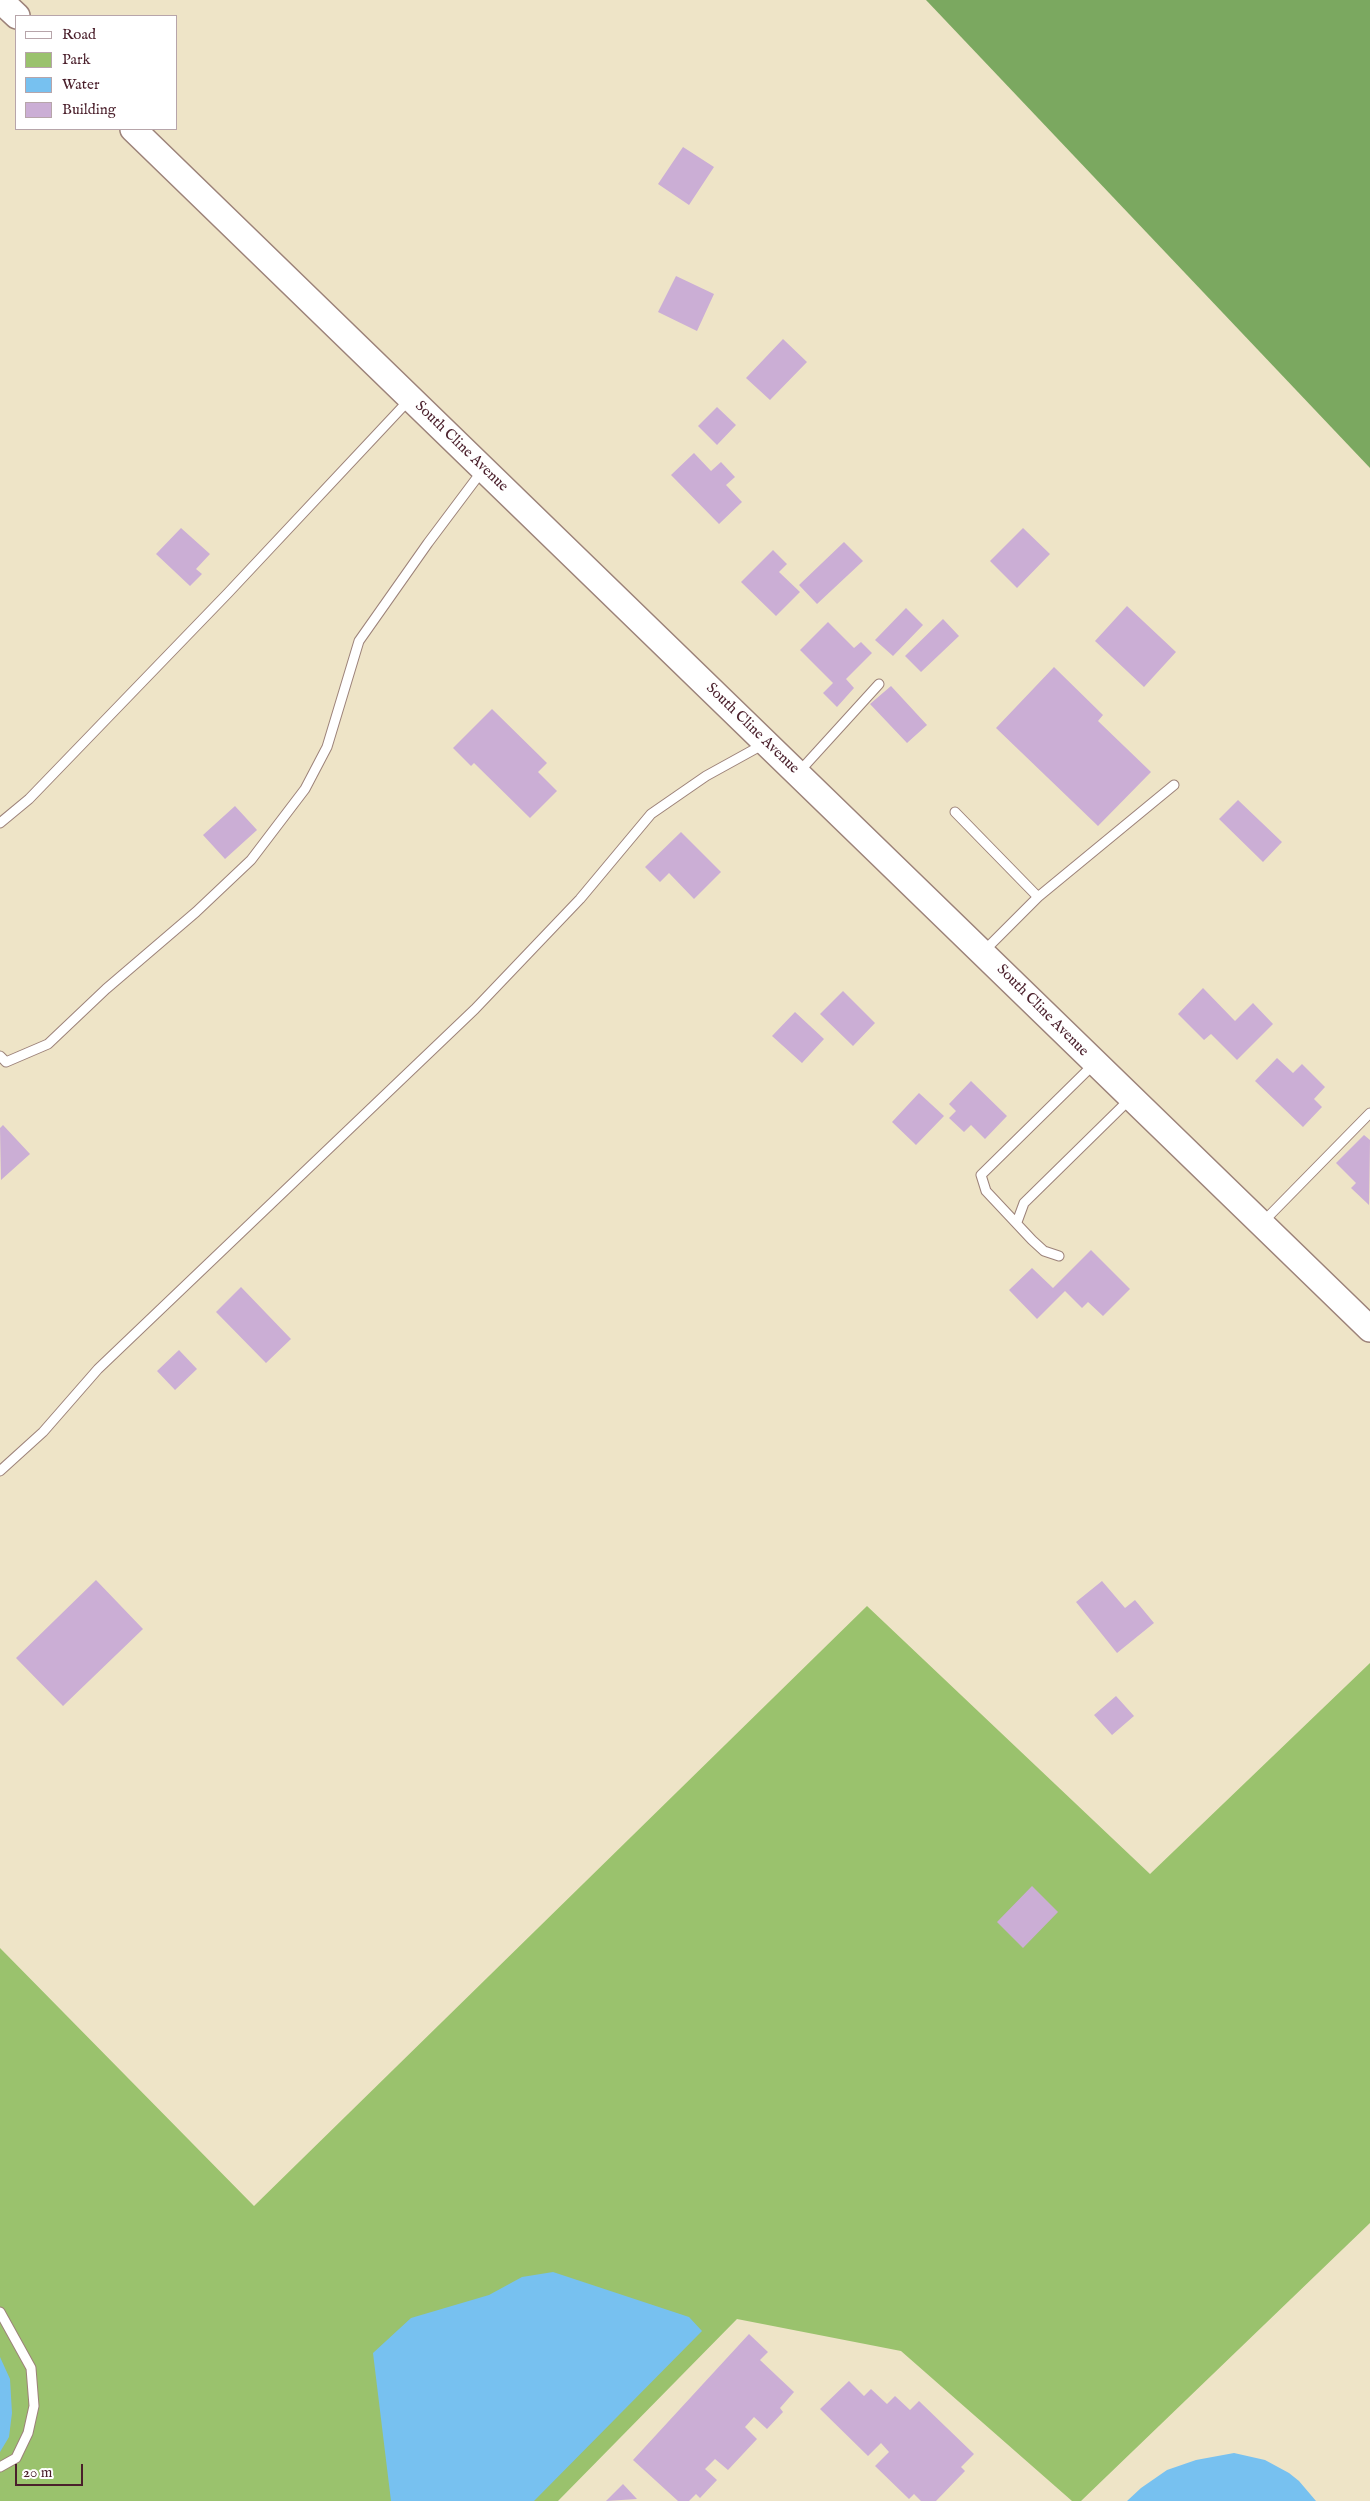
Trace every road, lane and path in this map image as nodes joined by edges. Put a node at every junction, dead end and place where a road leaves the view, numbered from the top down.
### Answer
1 (0, 0) edge
2 (16, 15) edge
3 (134, 130) edge
4 (410, 398) junction
5 (484, 469) junction
6 (879, 684) dead end
7 (767, 743) junction
8 (798, 773) junction
9 (1174, 785) dead end
10 (955, 812) dead end
11 (0, 823) edge
12 (1038, 897) junction
13 (983, 952) junction
14 (0, 1056) edge
15 (1095, 1063) junction
16 (1131, 1098) junction
17 (1370, 1112) edge
18 (1017, 1222) junction
19 (1261, 1224) junction
20 (1060, 1256) dead end
21 (1370, 1330) edge
22 (0, 1471) edge
23 (0, 2312) edge
24 (0, 2467) edge

1 - 2 street
3 - 4 street, South Cline Avenue
4 - 5 street, South Cline Avenue
4 - 11 lane
5 - 7 street, South Cline Avenue
5 - 14 lane
6 - 8 lane
7 - 8 street, South Cline Avenue
7 - 22 lane
8 - 13 street, South Cline Avenue
9 - 12 lane
10 - 12 lane
12 - 13 lane
13 - 15 street, South Cline Avenue
15 - 16 street, South Cline Avenue
15 - 18 lane
16 - 18 lane
16 - 19 street, South Cline Avenue
17 - 19 lane
18 - 20 lane
19 - 21 street, South Cline Avenue
23 - 24 lane

